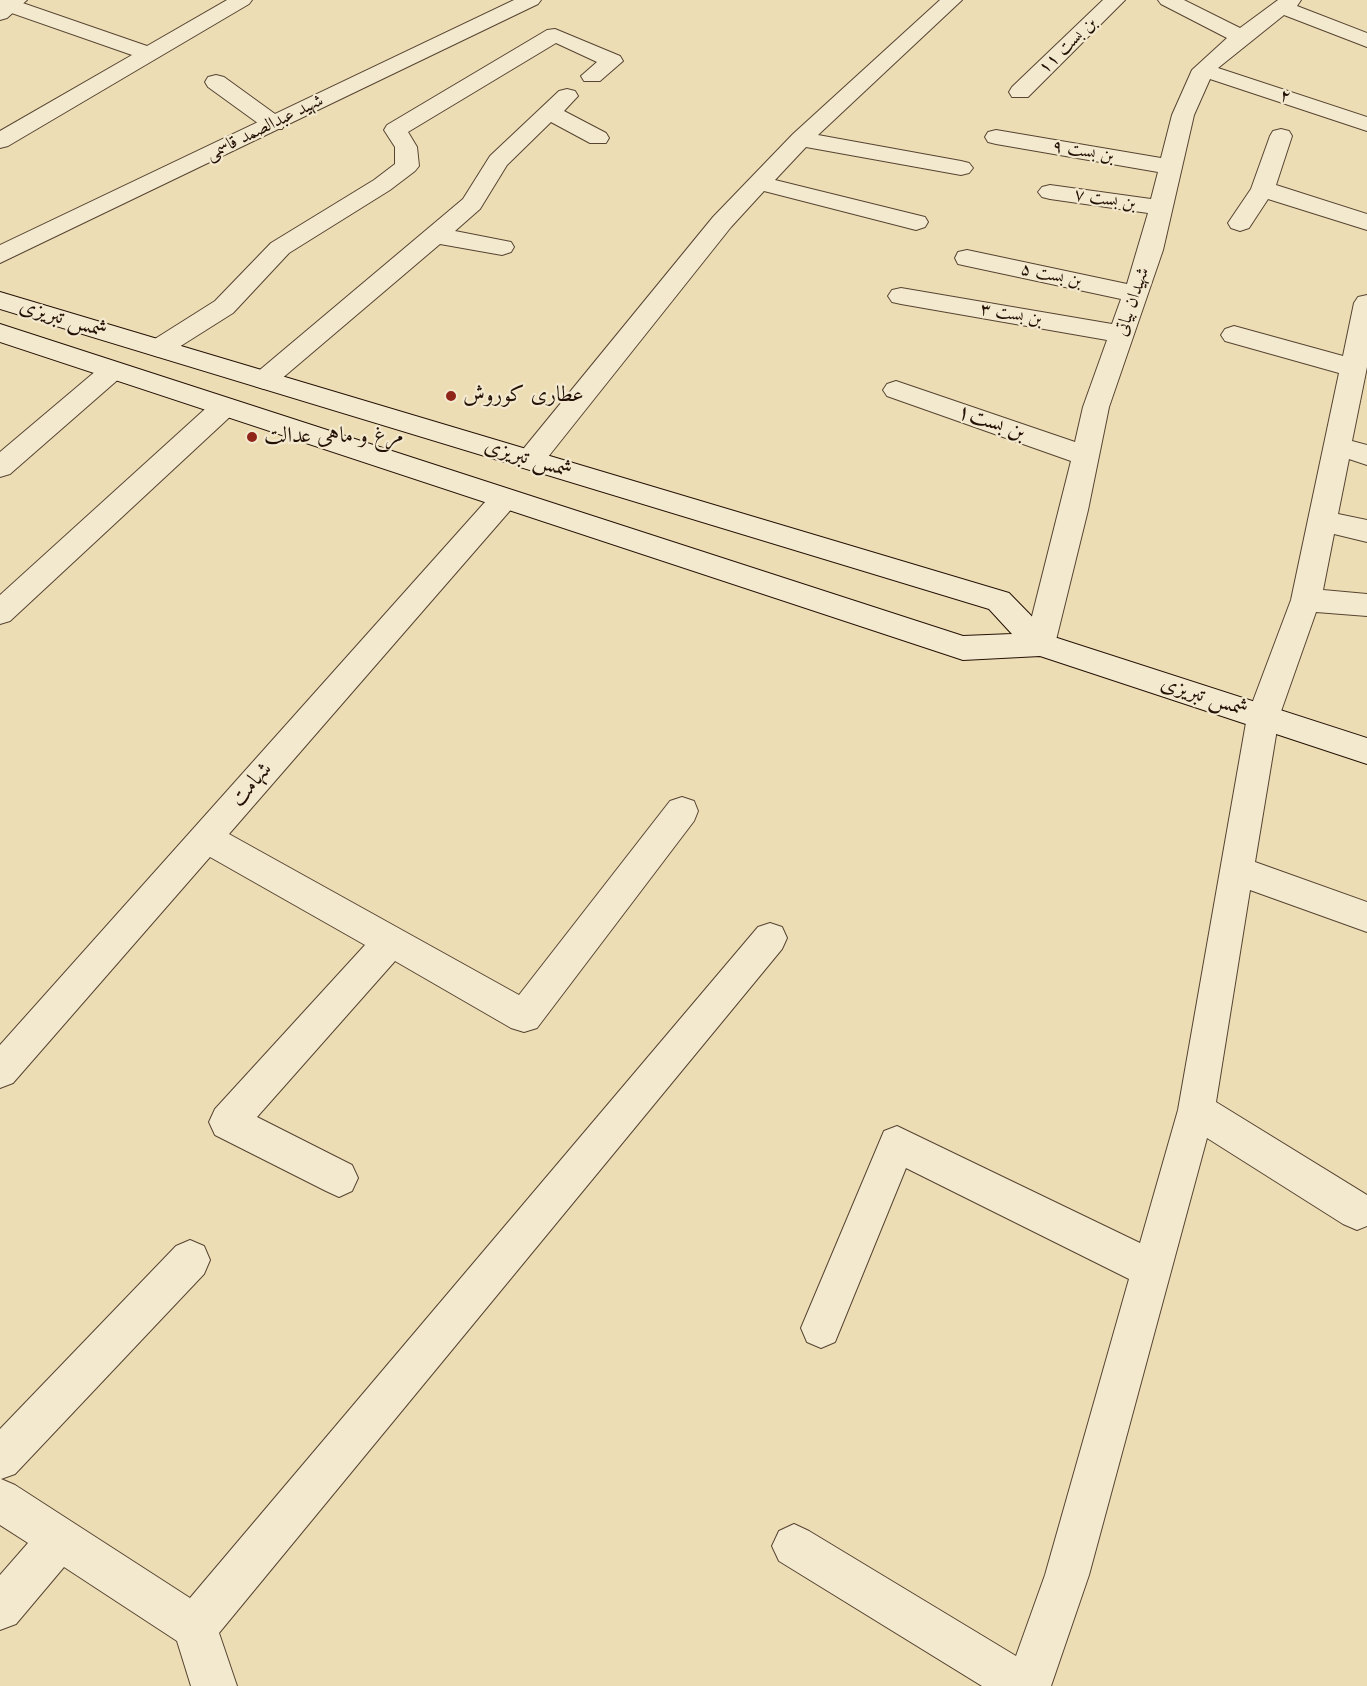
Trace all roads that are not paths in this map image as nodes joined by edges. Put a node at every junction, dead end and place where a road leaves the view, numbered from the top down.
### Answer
1 (242, 0) edge
2 (529, 0) edge
3 (952, 0) edge
4 (1115, 0) edge
5 (1168, 0) edge
6 (1286, 3) edge
7 (7, 5) edge
8 (1241, 37) junction
9 (1367, 41) edge
10 (149, 54) junction
11 (1203, 70) junction
12 (592, 76) dead end
13 (216, 82) dead end
14 (1020, 92) dead end
15 (567, 96) dead end
16 (549, 112) junction
17 (274, 124) junction
18 (1367, 124) edge
19 (1281, 136) dead end
20 (996, 137) dead end
21 (598, 138) dead end
22 (801, 139) junction
23 (0, 141) edge
24 (1170, 167) junction
25 (961, 168) dead end
26 (759, 183) junction
27 (1263, 189) junction
28 (1050, 192) dead end
29 (1161, 208) junction
30 (916, 222) dead end
31 (1367, 222) edge
32 (1240, 223) dead end
33 (435, 235) junction
34 (502, 247) dead end
35 (0, 255) edge
36 (967, 258) dead end
37 (1136, 294) junction
38 (901, 296) dead end
39 (0, 300) edge
40 (1367, 303) edge
41 (0, 333) edge
42 (1122, 334) junction
43 (1234, 334) dead end
44 (159, 348) junction
45 (1353, 368) junction
46 (112, 371) junction
47 (264, 380) junction
48 (896, 390) dead end
49 (224, 408) junction
50 (1337, 446) junction
51 (1367, 455) edge
52 (1086, 456) junction
53 (530, 460) junction
54 (0, 467) edge
55 (504, 499) junction
56 (1322, 521) junction
57 (1367, 531) edge
58 (1306, 600) junction
59 (1367, 605) edge
60 (0, 613) edge
61 (1040, 644) junction
62 (1263, 717) junction
63 (1367, 751) edge
64 (682, 811) dead end
65 (206, 838) junction
66 (1236, 870) junction
67 (1367, 917) edge
68 (770, 938) dead end
69 (390, 941) junction
70 (0, 1071) edge
71 (1196, 1110) junction
72 (339, 1178) dead end
73 (1357, 1210) dead end
74 (190, 1260) dead end
75 (1151, 1269) junction
76 (820, 1328) dead end
77 (0, 1459) edge
78 (0, 1500) edge
79 (60, 1539) junction
80 (794, 1546) dead end
81 (0, 1608) edge
82 (195, 1627) junction
83 (214, 1686) edge
84 (1026, 1686) edge

1 - 10 street
2 - 17 street, شهید عبدالصمد قاسمی
3 - 22 street, شهامت
4 - 14 street, بن بست ۱۱
5 - 8 street
6 - 8 street, شهیدان بیاتی
6 - 9 street
7 - 10 street
8 - 11 street, شهیدان بیاتی
10 - 23 street
11 - 18 street, ۲
11 - 24 street, شهیدان بیاتی
12 - 44 street
13 - 17 street
15 - 16 street
16 - 21 street
16 - 33 street
17 - 35 street, شهید عبدالصمد قاسمی
19 - 27 street
20 - 24 street, بن بست ۹
22 - 25 street
22 - 26 street, شهامت
24 - 29 street, شهیدان بیاتی
26 - 30 street
26 - 53 street, شهامت
27 - 31 street
27 - 32 street
28 - 29 street, بن بست ۷
29 - 37 street, شهیدان بیاتی
33 - 34 street
33 - 47 street
36 - 37 street, بن بست ۵
37 - 42 street, شهیدان بیاتی
38 - 42 street, بن بست ۳
39 - 44 street, شمس تبریزی
40 - 45 street
41 - 46 street, شمس تبریزی
42 - 52 street, شهیدان بیاتی
43 - 45 street
44 - 47 street, شمس تبریزی
45 - 50 street
46 - 49 street, شمس تبریزی
46 - 54 street
47 - 53 street, شمس تبریزی
48 - 52 street, بن بست۱
49 - 55 street, شمس تبریزی
49 - 60 street
50 - 51 street
50 - 56 street
52 - 61 street, شهیدان بیاتی
53 - 55 street, شهامت
53 - 61 street, شمس تبریزی
55 - 61 street, شمس تبریزی
55 - 65 street, شهامت
56 - 57 street
56 - 58 street
58 - 59 street
58 - 62 street
61 - 62 street, شمس تبریزی
62 - 63 street, شمس تبریزی
62 - 66 street
64 - 69 street
65 - 69 street
65 - 70 street, شهامت
66 - 67 street
66 - 71 street
68 - 82 street
69 - 72 street
71 - 73 street
71 - 75 street
74 - 77 street
75 - 76 street
75 - 84 street
78 - 79 street
79 - 81 street
79 - 82 street
80 - 84 street
82 - 83 street

